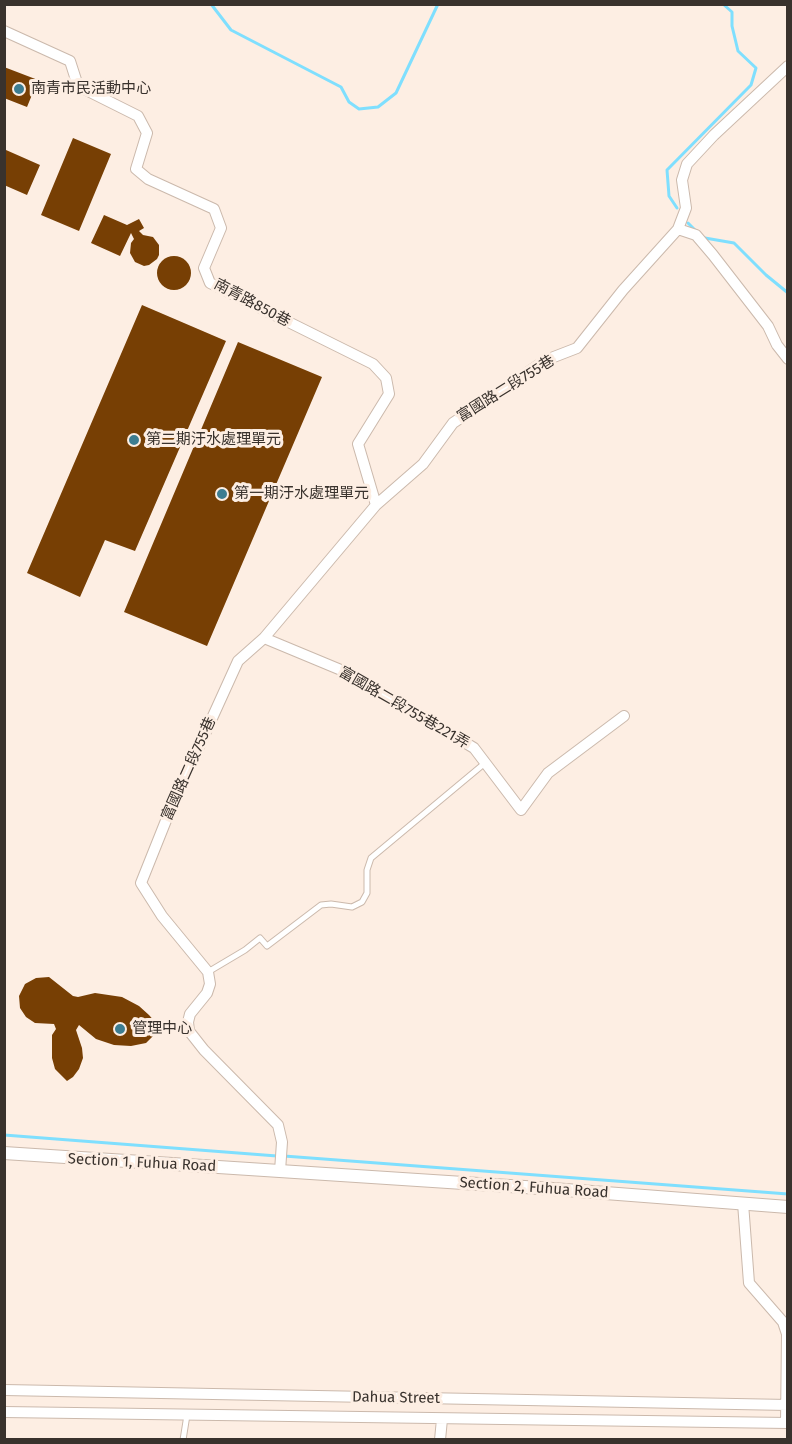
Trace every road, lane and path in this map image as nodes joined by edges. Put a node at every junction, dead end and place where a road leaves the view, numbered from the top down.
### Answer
1 (4, 31) edge
2 (788, 66) edge
3 (678, 229) junction
4 (788, 359) edge
5 (376, 505) junction
6 (264, 638) junction
7 (624, 716) dead end
8 (485, 763) junction
9 (208, 972) junction
10 (4, 1154) edge
11 (280, 1166) junction
12 (743, 1203) junction
13 (788, 1207) edge
14 (4, 1390) edge
15 (161, 1393) junction
16 (343, 1396) junction
17 (518, 1401) junction
18 (787, 1405) edge
19 (4, 1412) edge
20 (162, 1414) junction
21 (187, 1415) junction
22 (344, 1418) junction
23 (442, 1419) junction
24 (517, 1420) junction
25 (787, 1423) edge
26 (183, 1440) edge
27 (440, 1440) edge

1 - 5 street, 南青路850巷
2 - 3 street, 富國路二段755巷
3 - 4 street
3 - 5 street, 富國路二段755巷
5 - 6 street, 富國路二段755巷
6 - 8 street, 富國路二段755巷221弄
6 - 9 street, 富國路二段755巷
7 - 8 street, 富國路二段755巷221弄
8 - 9 lane
9 - 11 street
10 - 11 street, Section 1, Fuhua Road
11 - 12 street, Section 2, Fuhua Road
12 - 13 street, Section 2, Fuhua Road
12 - 18 street
14 - 15 street, Dahua Street
15 - 16 street, Dahua Street
15 - 20 street
16 - 17 street, Dahua Street
16 - 22 street
17 - 18 street, Dahua Street
17 - 24 street
18 - 25 street
19 - 20 street, Dahua Street
20 - 21 street, Dahua Street
21 - 22 street, Dahua Street
21 - 26 lane
22 - 23 street, Dahua Street
23 - 24 street, Dahua Street
23 - 27 street
24 - 25 street, Dahua Street

